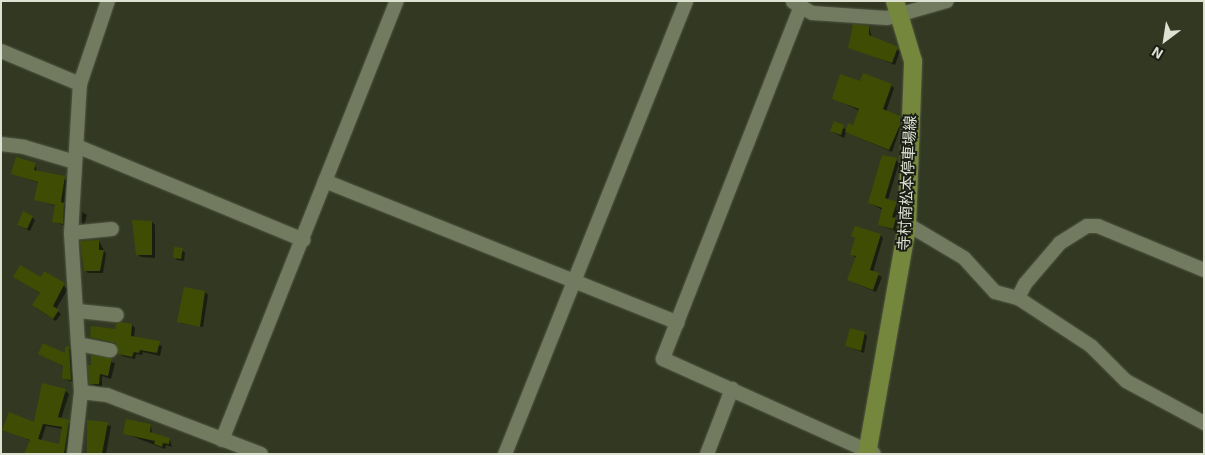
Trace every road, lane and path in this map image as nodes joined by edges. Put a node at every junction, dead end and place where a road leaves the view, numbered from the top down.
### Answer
1 (108, 1) edge
2 (398, 1) edge
3 (686, 1) edge
4 (947, 1) edge
5 (797, 4) edge
6 (897, 7) edge
7 (1, 52) edge
8 (80, 84) junction
9 (1, 144) edge
10 (79, 147) junction
11 (75, 162) junction
12 (325, 181) junction
13 (907, 224) junction
14 (112, 229) dead end
15 (71, 233) junction
16 (304, 240) junction
17 (1204, 270) edge
18 (573, 281) junction
19 (1018, 298) junction
20 (78, 311) junction
21 (117, 315) dead end
22 (678, 323) junction
23 (78, 344) junction
24 (110, 350) dead end
25 (732, 390) junction
26 (81, 392) junction
27 (1204, 423) edge
28 (222, 440) junction
29 (869, 452) edge
30 (74, 454) edge
31 (261, 454) edge
32 (505, 454) edge
33 (707, 454) edge

1 - 8 street
2 - 12 street
3 - 18 street
4 - 6 street
5 - 6 street
5 - 22 street
6 - 13 main road, 寺村南松本停車場線
7 - 8 street
8 - 10 street
9 - 11 street
10 - 11 street
10 - 16 street
11 - 15 street
12 - 16 street
12 - 18 street
13 - 19 street
13 - 29 main road, 寺村南松本停車場線
14 - 15 street
15 - 20 street
16 - 28 street
17 - 19 street
18 - 22 street
18 - 32 street
19 - 27 street
20 - 21 street
20 - 23 street
22 - 25 street
23 - 24 street
23 - 26 street
25 - 29 street
25 - 33 street
26 - 28 street
26 - 30 street
28 - 31 street

